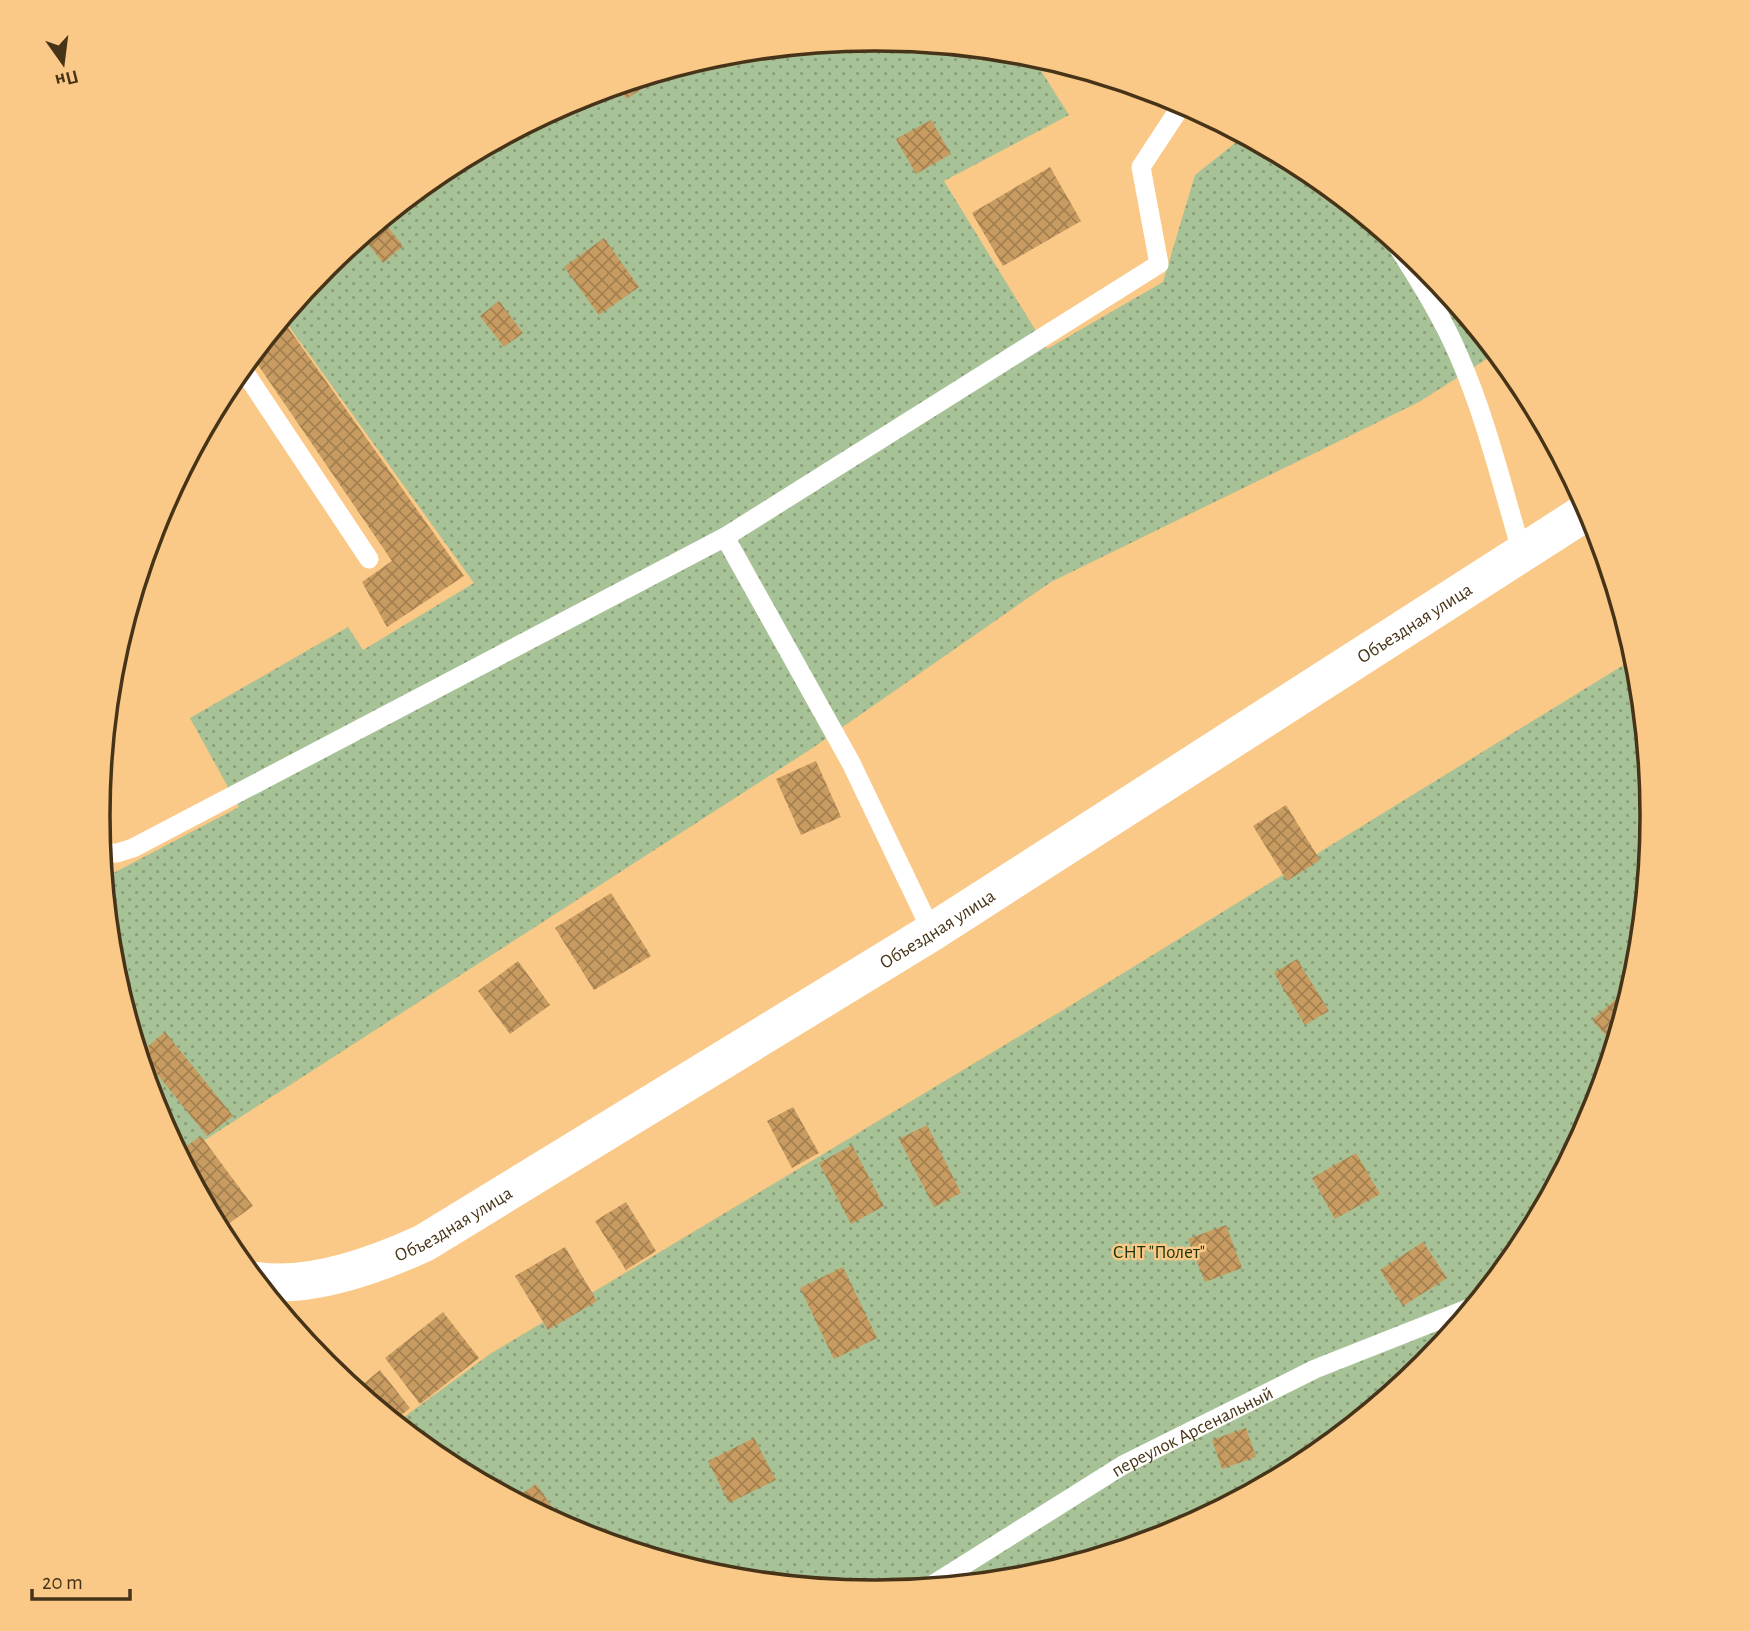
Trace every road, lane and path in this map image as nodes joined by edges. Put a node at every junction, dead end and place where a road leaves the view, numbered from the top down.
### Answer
1 (1176, 113) edge
2 (1413, 273) edge
3 (248, 378) edge
4 (1579, 516) edge
5 (725, 537) junction
6 (1522, 553) junction
7 (369, 559) dead end
8 (111, 853) edge
9 (932, 932) junction
10 (268, 1281) edge
11 (1455, 1314) edge
12 (945, 1577) edge

1 - 5 lane
2 - 6 lane
3 - 7 lane
4 - 6 main road, Объездная улица
5 - 8 lane
5 - 9 lane
6 - 9 main road, Объездная улица
9 - 10 main road, Объездная улица
11 - 12 lane, переулок Арсенальный

